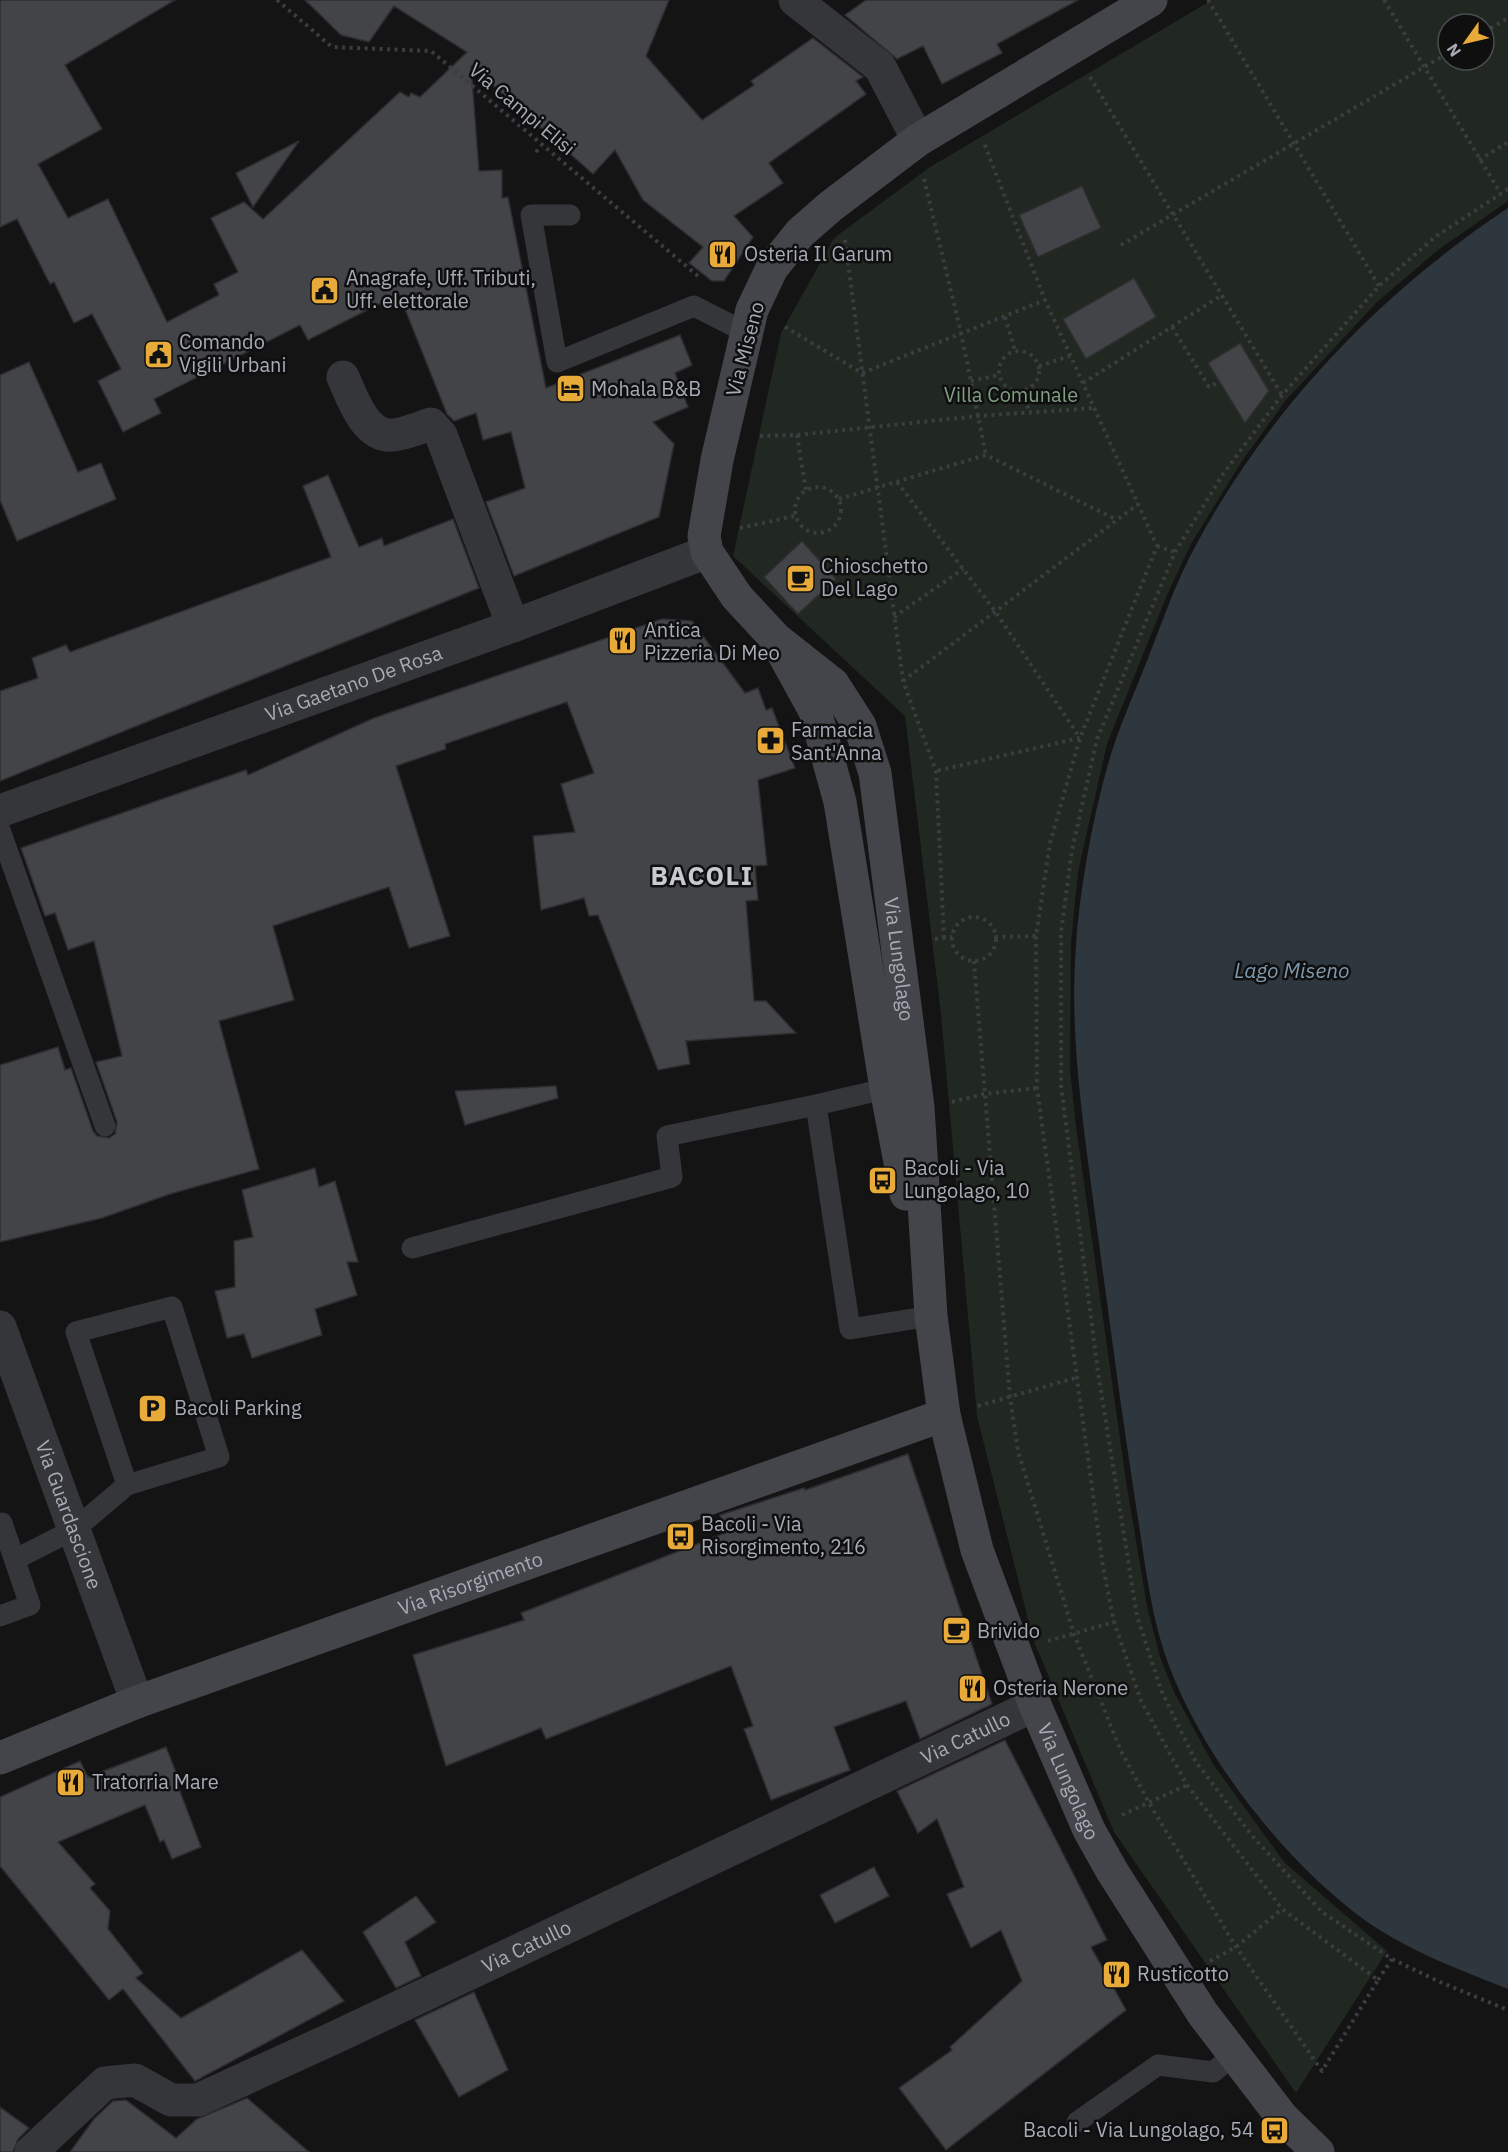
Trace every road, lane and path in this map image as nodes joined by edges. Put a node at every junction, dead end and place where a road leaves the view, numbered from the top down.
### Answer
1 (276, 0) edge
2 (795, 0) edge
3 (1151, 0) edge
4 (1208, 0) edge
5 (1384, 0) edge
6 (1436, 60) edge
7 (1424, 67) junction
8 (1085, 68) dead end
9 (982, 139) dead end
10 (918, 140) junction
11 (1508, 142) edge
12 (1293, 144) junction
13 (541, 146) junction
14 (536, 152) dead end
15 (1479, 160) junction
16 (922, 172) dead end
17 (1508, 189) edge
18 (1501, 194) junction
19 (1173, 214) junction
20 (570, 215) dead end
21 (845, 236) dead end
22 (1121, 245) dead end
23 (700, 278) dead end
24 (1379, 286) junction
25 (1222, 295) junction
26 (1045, 300) junction
27 (1005, 316) junction
28 (761, 327) junction
29 (1172, 327) junction
30 (961, 333) junction
31 (1015, 351) junction
32 (1070, 356) junction
33 (1039, 366) junction
34 (862, 373) junction
35 (999, 375) junction
36 (343, 377) dead end
37 (971, 381) junction
38 (1219, 382) dead end
39 (1083, 383) junction
40 (1024, 391) junction
41 (1282, 395) junction
42 (1094, 408) junction
43 (1029, 413) junction
44 (978, 416) junction
45 (869, 428) junction
46 (797, 435) junction
47 (755, 436) dead end
48 (986, 455) junction
49 (897, 482) junction
50 (877, 488) junction
51 (806, 489) junction
52 (839, 499) junction
53 (1138, 504) junction
54 (795, 516) junction
55 (1117, 520) junction
56 (706, 544) junction
57 (1157, 546) junction
58 (1175, 552) junction
59 (963, 569) junction
60 (995, 611) junction
61 (894, 617) junction
62 (513, 626) junction
63 (903, 681) junction
64 (1080, 738) junction
65 (936, 771) junction
66 (0, 811) edge
67 (0, 830) edge
68 (1036, 936) junction
69 (952, 937) junction
70 (995, 937) junction
71 (944, 938) junction
72 (935, 939) dead end
73 (974, 961) junction
74 (900, 1086) junction
75 (1037, 1088) junction
76 (984, 1094) junction
77 (940, 1104) dead end
78 (816, 1105) junction
79 (105, 1126) dead end
80 (412, 1248) dead end
81 (931, 1316) junction
82 (0, 1327) edge
83 (1075, 1378) junction
84 (1010, 1397) junction
85 (944, 1415) junction
86 (127, 1485) junction
87 (0, 1524) edge
88 (75, 1529) junction
89 (16, 1559) junction
90 (0, 1616) edge
91 (1114, 1622) junction
92 (1074, 1634) junction
93 (1038, 1644) dead end
94 (137, 1702) junction
95 (1035, 1705) junction
96 (0, 1758) edge
97 (1187, 1785) junction
98 (1149, 1803) junction
99 (1114, 1819) dead end
100 (1282, 1908) junction
101 (1236, 1947) junction
102 (1392, 1959) junction
103 (1201, 1966) dead end
104 (1378, 1980) junction
105 (1508, 2010) edge
106 (1234, 2055) junction
107 (1077, 2122) dead end
108 (1313, 2151) edge
109 (30, 2152) edge

1 - 13 path, Via Campi Elisi
2 - 10 street
3 - 10 main road, Via Miseno
4 - 12 path
5 - 7 path
6 - 7 path
7 - 12 path
7 - 15 path
8 - 19 path
9 - 26 path
10 - 28 main road, Via Miseno
11 - 15 path
12 - 19 path
12 - 24 path
13 - 14 path
13 - 23 path, Via Campi Elisi
15 - 18 path
16 - 30 path
17 - 18 path
18 - 24 path
19 - 22 path
19 - 25 path
20 - 28 lane
21 - 34 path
24 - 41 path
25 - 29 path
25 - 41 path
26 - 27 path
26 - 32 path
27 - 30 path
27 - 31 path
28 - 34 path
28 - 56 main road, Via Miseno
29 - 38 path
29 - 39 path
30 - 34 path
30 - 37 path
31 - 33 path
31 - 35 path
32 - 33 path
32 - 39 path
33 - 40 path
34 - 45 path
35 - 37 path
35 - 40 path
36 - 62 street
37 - 44 path
39 - 42 path
40 - 43 path
41 - 58 path
42 - 43 path
42 - 53 path
43 - 44 path
44 - 45 path
44 - 48 path
45 - 46 path
45 - 50 path
46 - 47 path
46 - 51 path
48 - 49 path
48 - 55 path
49 - 50 path
49 - 59 path
50 - 52 path
50 - 61 path
51 - 52 path
51 - 54 path
52 - 54 path
53 - 55 path
53 - 57 path
54 - 56 path
55 - 60 path
56 - 62 street, Via Gaetano De Rosa
56 - 74 main road, Via Lungolago
57 - 58 path
57 - 64 path
58 - 102 path
59 - 60 path
59 - 61 path
60 - 63 path
60 - 64 path
61 - 63 path
62 - 66 street, Via Gaetano De Rosa
63 - 65 path
64 - 65 path
64 - 68 path
65 - 71 path
67 - 79 lane
68 - 70 path
68 - 75 path
69 - 70 path
69 - 71 path
69 - 73 path
70 - 73 path
71 - 72 path
73 - 76 path
74 - 78 lane
74 - 81 main road, Via Lungolago
75 - 76 path
75 - 83 path
76 - 77 path
76 - 84 path
78 - 80 lane
78 - 81 lane
81 - 85 main road, Via Lungolago
82 - 88 street, Via Guardascione
83 - 84 path
83 - 91 path
84 - 85 path
84 - 92 path
85 - 94 main road, Via Risorgimento
85 - 95 main road, Via Lungolago
86 - 86 lane
86 - 88 lane
87 - 89 lane
88 - 89 lane
88 - 94 street, Via Guardascione
89 - 90 lane
91 - 92 path
91 - 97 path
92 - 93 path
92 - 98 path
94 - 96 main road, Via Risorgimento
95 - 106 main road, Via Lungolago
95 - 109 street, Via Catullo
97 - 98 path
97 - 100 path
98 - 99 path
98 - 101 path
100 - 101 path
100 - 104 path
101 - 103 path
101 - 104 path
102 - 104 path
102 - 105 path
106 - 107 lane
106 - 108 main road, Via Lungolago

